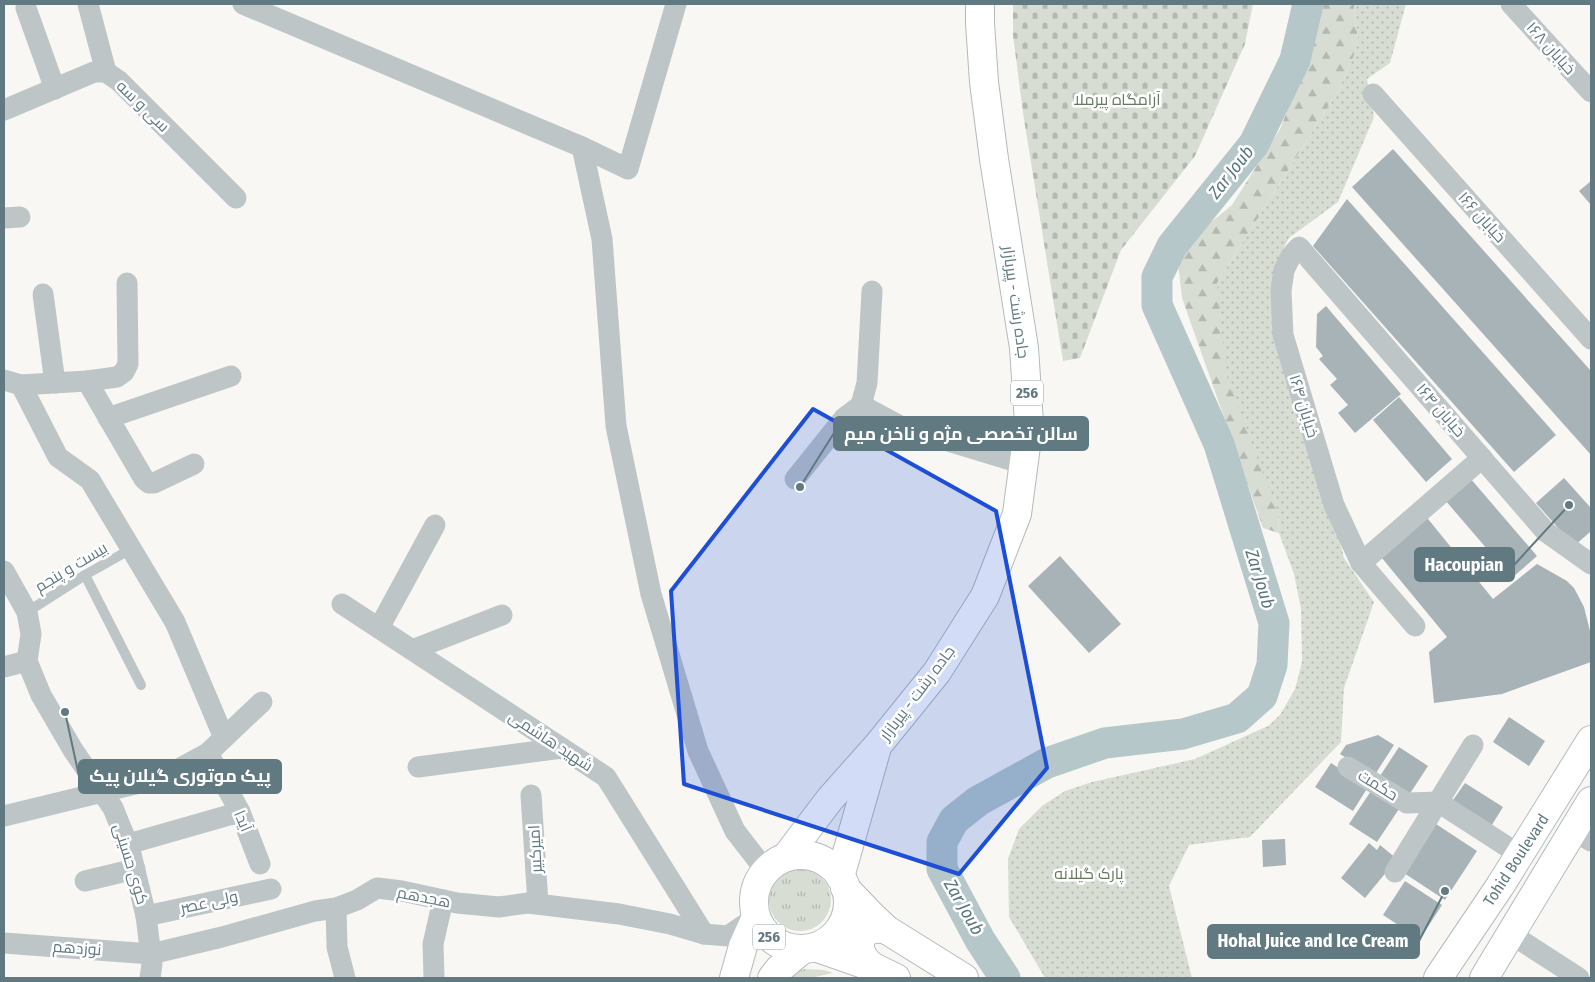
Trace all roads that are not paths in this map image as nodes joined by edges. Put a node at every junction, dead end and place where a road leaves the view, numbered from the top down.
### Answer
1 (88, 4) edge
2 (243, 4) edge
3 (676, 4) edge
4 (980, 4) edge
5 (1511, 4) edge
6 (26, 8) dead end
7 (106, 72) junction
8 (55, 89) junction
9 (1591, 92) edge
10 (1373, 94) dead end
11 (4, 110) edge
12 (582, 147) junction
13 (236, 198) dead end
14 (1299, 247) joint
15 (127, 283) dead end
16 (872, 291) dead end
17 (43, 294) dead end
18 (1591, 339) edge
19 (231, 376) dead end
20 (87, 381) junction
21 (12, 382) edge
22 (55, 383) junction
23 (860, 405) junction
24 (108, 418) junction
25 (1482, 458) junction
26 (194, 464) dead end
27 (1024, 464) junction
28 (795, 479) dead end
29 (435, 525) dead end
30 (131, 548) junction
31 (1361, 563) junction
32 (1591, 564) edge
33 (4, 570) edge
34 (85, 575) junction
35 (342, 604) dead end
36 (27, 612) junction
37 (502, 615) dead end
38 (1416, 626) dead end
39 (379, 628) junction
40 (412, 650) junction
41 (27, 661) junction
42 (4, 667) edge
43 (141, 686) dead end
44 (262, 702) dead end
45 (224, 738) junction
46 (1591, 740) edge
47 (878, 745) junction
48 (1473, 745) dead end
49 (562, 748) junction
50 (208, 753) junction
51 (418, 767) dead end
52 (1348, 767) dead end
53 (102, 793) junction
54 (532, 795) dead end
55 (1591, 801) edge
56 (1438, 802) junction
57 (240, 812) junction
58 (4, 816) edge
59 (1582, 836) edge
60 (128, 844) junction
61 (1520, 855) junction
62 (260, 864) dead end
63 (776, 864) junction
64 (135, 869) junction
65 (1395, 872) dead end
66 (85, 881) dead end
67 (843, 882) junction
68 (271, 889) dead end
69 (443, 900) junction
70 (538, 904) junction
71 (336, 908) junction
72 (146, 916) junction
73 (756, 917) junction
74 (887, 930) junction
75 (704, 934) junction
76 (1511, 934) junction
77 (4, 942) edge
78 (809, 948) junction
79 (151, 954) junction
80 (886, 973) edge
81 (150, 978) edge
82 (345, 978) edge
83 (434, 978) edge
84 (734, 978) edge
85 (772, 978) edge
86 (964, 978) edge
87 (1438, 978) edge
88 (1484, 978) edge
89 (1579, 978) edge

1 - 7 street
2 - 12 street
3 - 12 street
4 - 27 main road, جاده رشت - پیربازار / 256
5 - 9 street, خیابان ۱۶۸
6 - 8 street
7 - 8 street, سی و سه
7 - 13 street, سی و سه
8 - 11 street, سی و سه
10 - 18 street, خیابان ۱۶۶
12 - 63 street
14 - 25 street, ۱۶۴ خیابان
14 - 31 street, خیابان ۱۶۴
15 - 20 street
16 - 23 street
17 - 22 street
19 - 24 street
20 - 22 street
20 - 24 street
21 - 22 street
21 - 30 street
23 - 27 street
23 - 28 street
24 - 26 street
25 - 31 street
25 - 32 street, ۱۶۴ خیابان
27 - 47 main road, جاده رشت - پیربازار / 256
29 - 39 street
30 - 34 lane, بیست و پنجم
30 - 45 street
31 - 38 street, خیابان ۱۶۴
33 - 36 street
34 - 36 lane, بیست و پنجم
34 - 43 lane
35 - 39 street, شهید هاشمی
36 - 41 street
37 - 40 street
39 - 40 street, شهید هاشمی
40 - 49 street, شهید هاشمی
41 - 42 street
41 - 53 street, کوی حسینی
44 - 45 street
45 - 50 street
46 - 61 main road, Tohid Boulevard
47 - 63 main road, جاده رشت - پیربازار / 256
47 - 67 main road
48 - 56 street
49 - 51 street
49 - 75 street, شهید هاشمی
50 - 53 street
50 - 57 street, آیدا
52 - 56 street, حکمت
53 - 58 street
53 - 60 street, کوی حسینی
54 - 70 street, امیرکبیر
55 - 59 main road, Tohid Boulevard
56 - 61 street
56 - 65 street
57 - 60 street
57 - 62 street, آیدا
59 - 76 main road, Tohid Boulevard
60 - 64 street, کوی حسینی
61 - 87 main road, Tohid Boulevard
63 - 67 main road
63 - 73 main road, 256
64 - 66 street
64 - 72 street, کوی حسینی
67 - 74 main road
67 - 78 main road, 256
68 - 72 street, ولی عصر
69 - 70 street, هجدهم
69 - 71 street, هجدهم
69 - 83 street
70 - 75 street, هجدهم
71 - 79 street, هجدهم
71 - 82 street
72 - 79 street, کوی حسینی
73 - 75 street, هجدهم
73 - 78 main road, 256
73 - 84 main road, 256
74 - 80 main road
74 - 86 main road
76 - 88 main road, Tohid Boulevard
76 - 89 street
77 - 79 street, نوزدهم
78 - 80 main road
78 - 85 main road, 256
79 - 81 street, کوی حسینی

